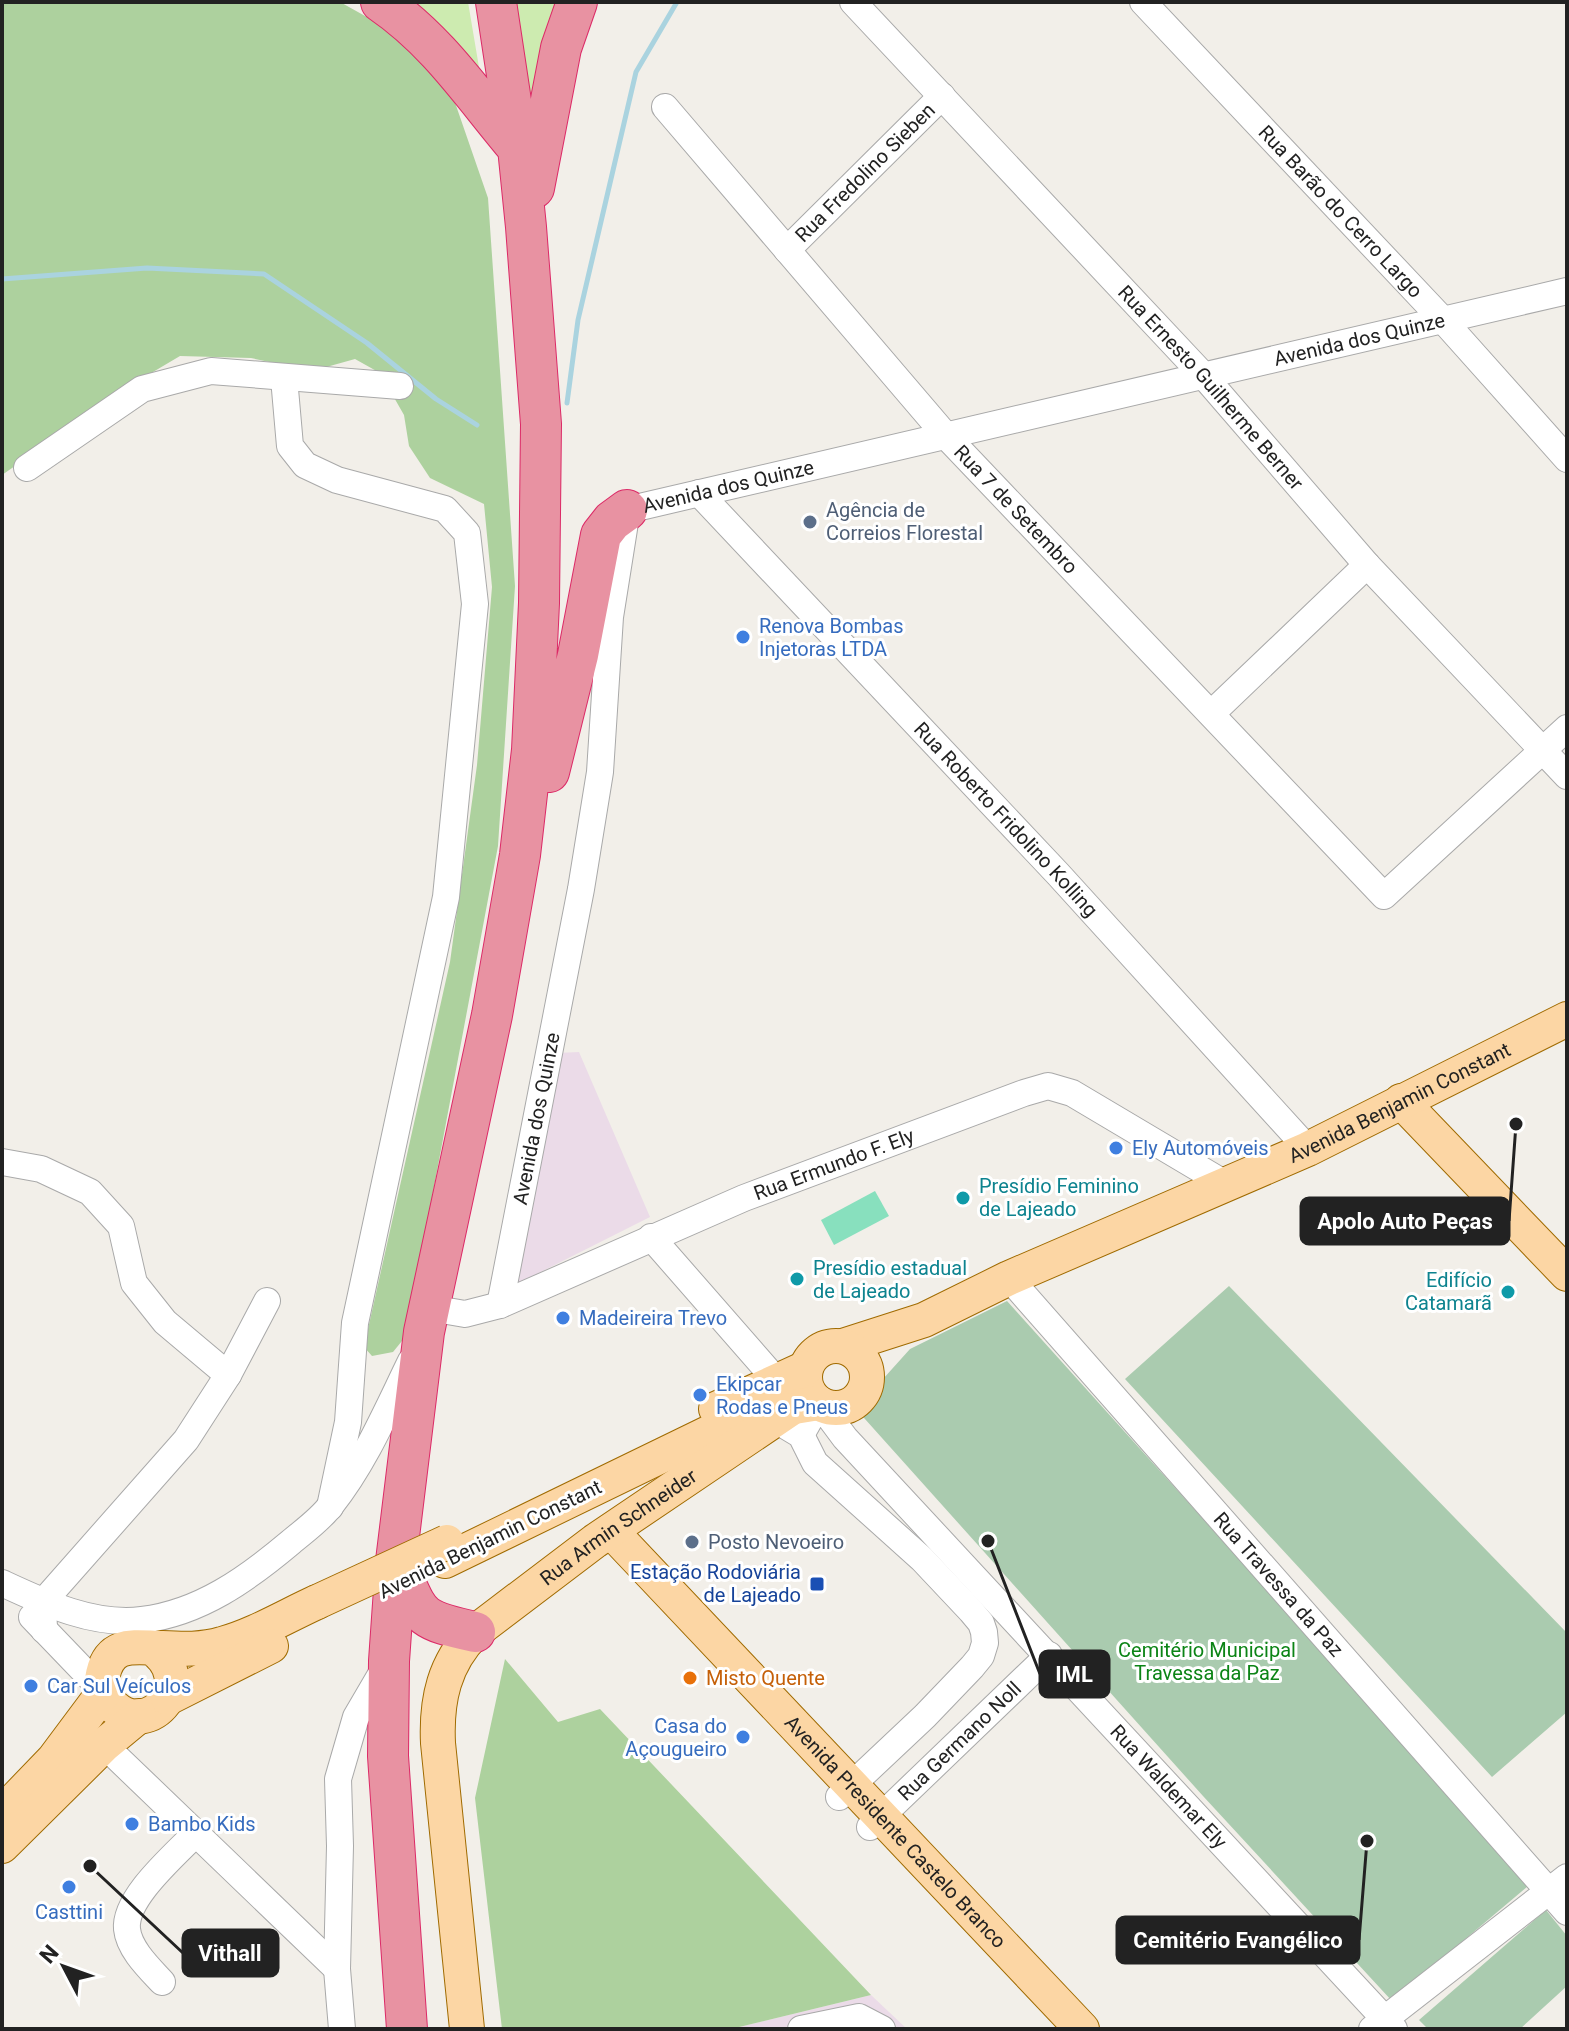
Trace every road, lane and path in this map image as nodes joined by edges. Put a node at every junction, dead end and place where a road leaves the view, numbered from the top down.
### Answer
1 (381, 2) edge
2 (496, 2) edge
3 (577, 2) edge
4 (853, 2) edge
5 (1143, 2) edge
6 (942, 96) junction
7 (665, 107) dead end
8 (518, 148) junction
9 (526, 227) junction
10 (787, 250) junction
11 (1567, 291) edge
12 (1442, 319) junction
13 (1203, 375) junction
14 (284, 378) junction
15 (400, 386) dead end
16 (947, 437) junction
17 (1567, 459) edge
18 (27, 468) dead end
19 (699, 493) junction
20 (627, 510) junction
21 (1367, 565) junction
22 (1212, 713) junction
23 (1567, 728) edge
24 (1543, 750) junction
25 (1567, 776) edge
26 (520, 855) junction
27 (1567, 1019) edge
28 (1411, 1096) junction
29 (1308, 1149) junction
30 (2, 1162) edge
31 (1227, 1185) junction
32 (651, 1237) junction
33 (1565, 1260) edge
34 (1009, 1278) junction
35 (267, 1301) dead end
36 (500, 1305) junction
37 (427, 1320) junction
38 (924, 1320) junction
39 (843, 1346) junction
40 (228, 1375) junction
41 (867, 1378) junction
42 (793, 1404) junction
43 (330, 1507) junction
44 (603, 1536) junction
45 (396, 1561) junction
46 (2, 1584) edge
47 (179, 1611) junction
48 (318, 1612) junction
49 (48, 1613) junction
50 (475, 1632) junction
51 (141, 1647) junction
52 (1049, 1655) junction
53 (389, 1661) junction
54 (104, 1692) junction
55 (168, 1698) junction
56 (139, 1716) junction
57 (104, 1745) junction
58 (64, 1768) junction
59 (846, 1791) junction
60 (2, 1813) edge
61 (875, 1822) junction
62 (196, 1833) junction
63 (2, 1846) edge
64 (1558, 1884) edge
65 (1567, 1912) edge
66 (337, 1969) junction
67 (1021, 1977) junction
68 (162, 1982) dead end
69 (1383, 2026) edge
70 (342, 2029) edge
71 (407, 2029) edge
72 (467, 2029) edge
73 (801, 2029) edge
74 (882, 2029) edge
75 (1058, 2029) edge
76 (1082, 2029) edge

1 - 8 highway
2 - 8 highway
3 - 9 highway
4 - 6 street, Rua Ernesto Guilherme Berner
5 - 12 street, Rua Barão do Cerro Largo
6 - 10 street, Rua Fredolino Sieben
6 - 13 street, Rua Ernesto Guilherme Berner
7 - 10 street, Rua 7 de Setembro
8 - 9 highway
9 - 26 highway
10 - 16 street, Rua 7 de Setembro
11 - 12 street, Avenida dos Quinze
12 - 13 street, Avenida dos Quinze
12 - 17 street, Rua Barão do Cerro Largo
13 - 16 street, Avenida dos Quinze
13 - 21 street, Rua Ernesto Guilherme Berner
14 - 15 street
14 - 18 street
14 - 43 street
16 - 19 street, Avenida dos Quinze
16 - 22 street, Rua 7 de Setembro
19 - 20 street, Avenida dos Quinze
19 - 29 street, Rua Roberto Fridolino Kolling
20 - 26 highway
20 - 36 street, Avenida dos Quinze
21 - 22 street
21 - 24 street, Rua Ernesto Guilherme Berner
22 - 24 street, Rua 7 de Setembro
23 - 24 street
24 - 25 street, Rua Ernesto Guilherme Berner
26 - 37 highway
27 - 28 main road, Avenida Benjamin Constant
28 - 29 main road, Avenida Benjamin Constant
28 - 33 main road
29 - 31 main road, Avenida Benjamin Constant
30 - 40 street
31 - 32 street, Rua Ermundo F. Ely
31 - 34 main road, Avenida Benjamin Constant
32 - 36 street, Rua Ermundo F. Ely
32 - 42 street
34 - 38 main road, Avenida Benjamin Constant
34 - 64 street, Rua Travessa da Paz
35 - 40 street
36 - 37 street, Rua Ermundo F. Ely
37 - 43 street
37 - 45 highway
38 - 39 main road, Avenida Benjamin Constant
38 - 41 main road, Avenida Benjamin Constant
39 - 41 main road
39 - 42 main road
40 - 49 street
41 - 42 main road
42 - 44 main road, Rua Armin Schneider
42 - 48 main road, Avenida Benjamin Constant, bridge
42 - 52 street, Rua Waldemar Ely
42 - 59 street
43 - 47 street
44 - 50 main road, Rua Armin Schneider
44 - 59 main road, Avenida Presidente Castelo Branco
45 - 50 highway
45 - 53 highway
46 - 49 street
47 - 49 street
47 - 51 street
48 - 51 main road, Avenida Benjamin Constant
48 - 55 main road, Avenida Benjamin Constant
49 - 51 street
49 - 54 street
50 - 72 main road, Rua Armin Schneider
51 - 54 main road
51 - 55 main road
52 - 61 street, Rua Germano Noll
52 - 69 street, Rua Waldemar Ely
53 - 66 street
53 - 71 highway
54 - 56 main road
54 - 58 main road
55 - 56 main road
56 - 57 main road
57 - 58 main road
57 - 62 street
58 - 60 main road
58 - 63 main road
59 - 61 main road, Avenida Presidente Castelo Branco
61 - 67 main road, Avenida Presidente Castelo Branco
62 - 66 street
62 - 68 street
64 - 65 street, Rua Travessa da Paz
64 - 69 street
66 - 70 street
67 - 75 main road, Avenida Presidente Castelo Branco
67 - 76 main road, Avenida Presidente Castelo Branco
73 - 74 street

